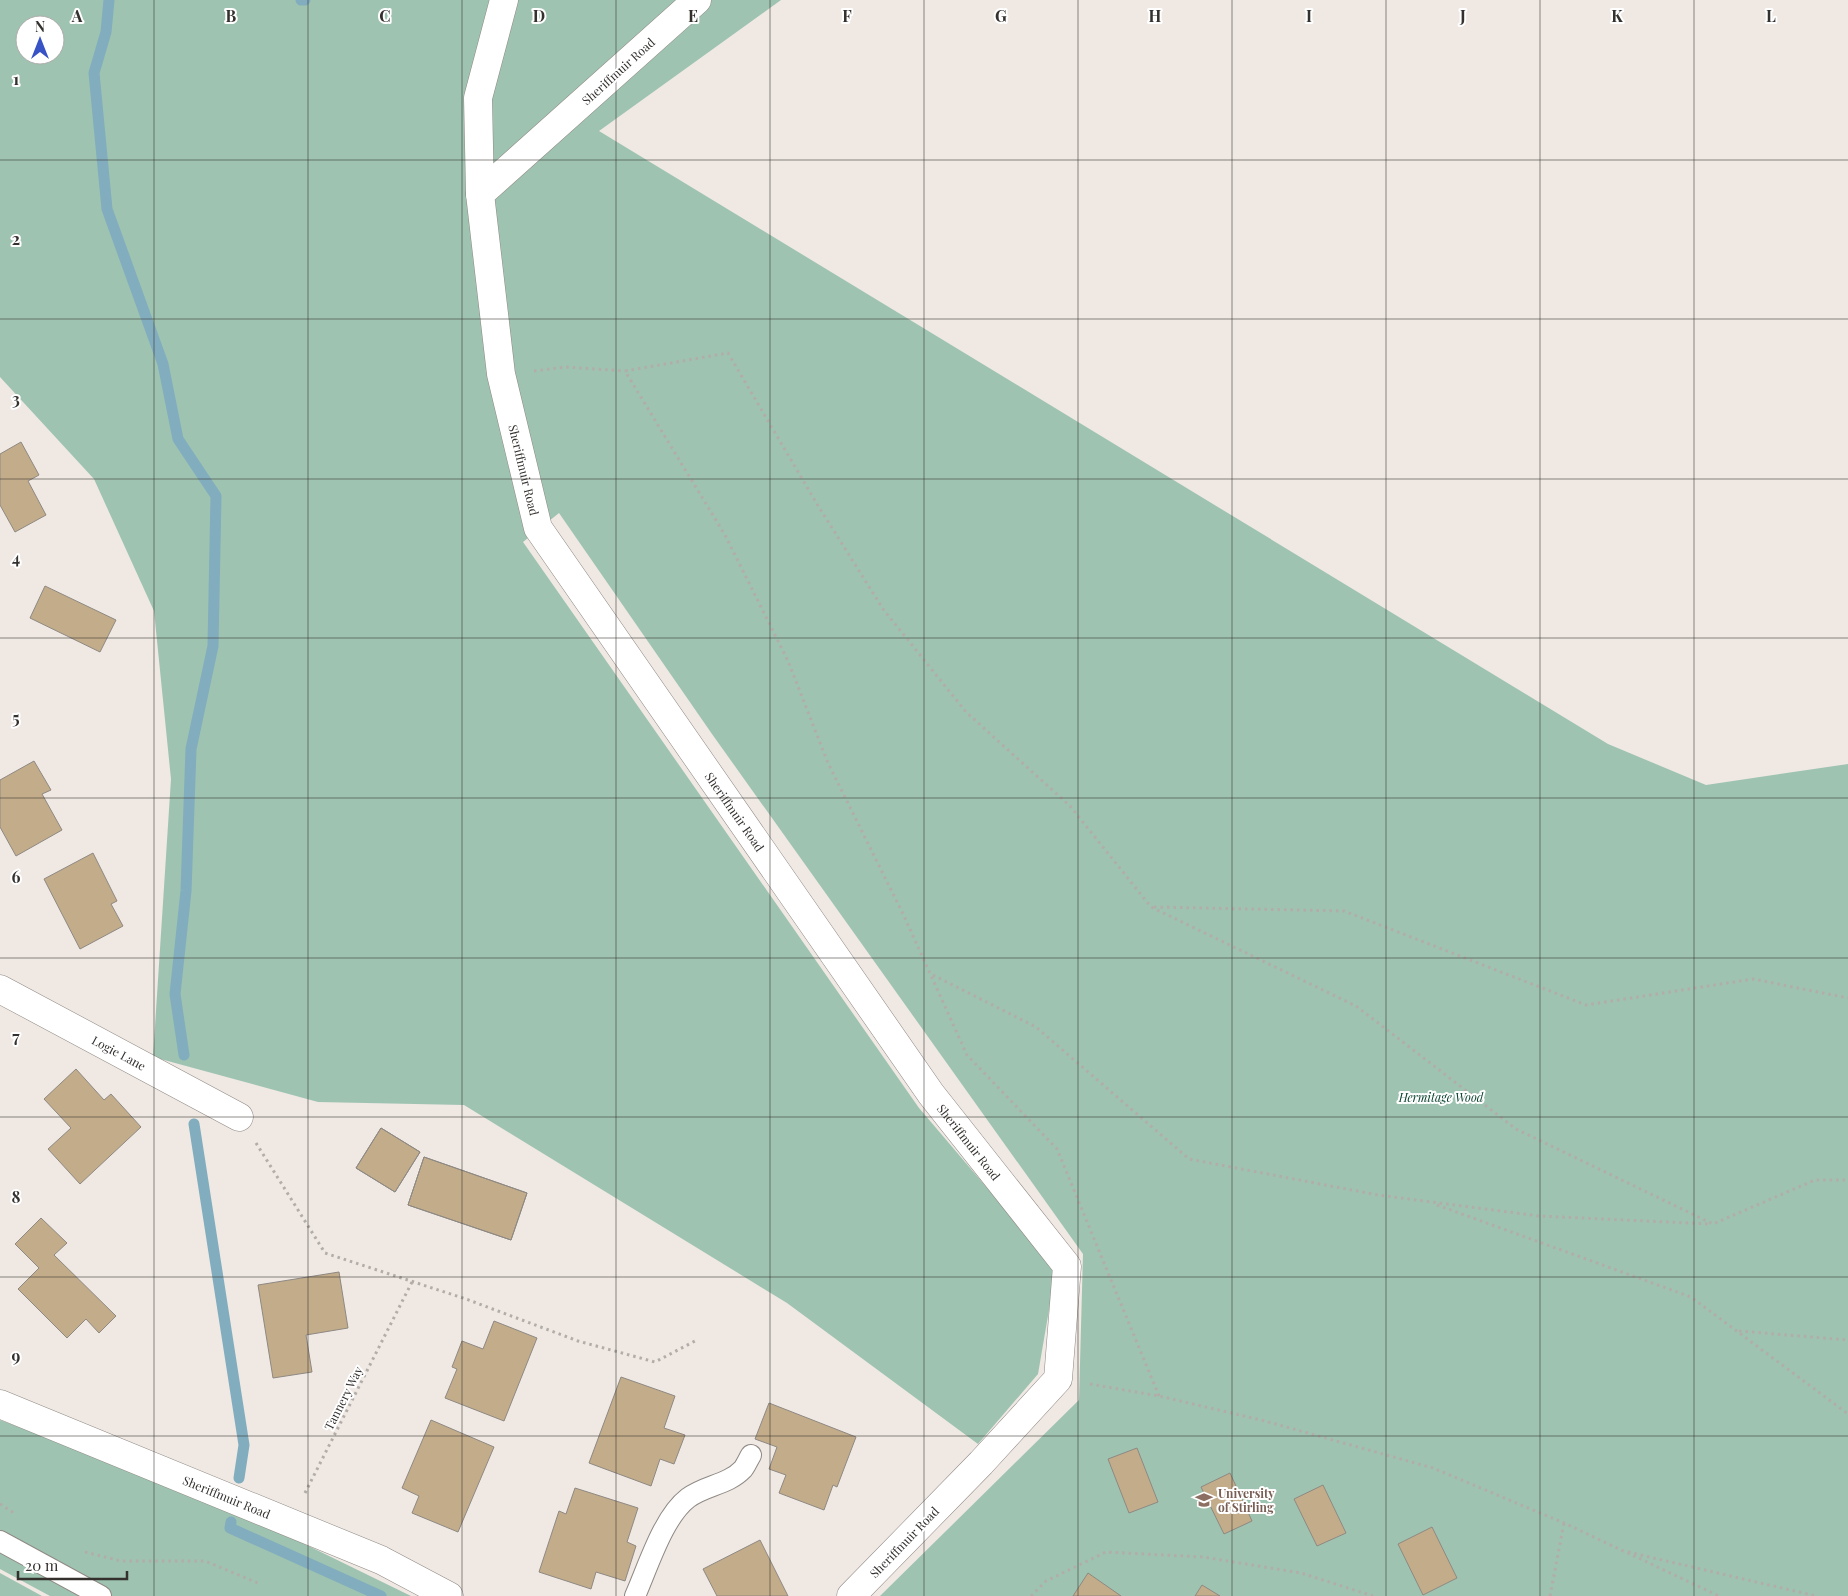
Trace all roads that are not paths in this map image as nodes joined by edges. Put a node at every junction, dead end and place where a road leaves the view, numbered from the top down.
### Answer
1 (504, 0) edge
2 (697, 0) edge
3 (480, 194) junction
4 (0, 989) edge
5 (239, 1117) road end
6 (0, 1404) edge
7 (751, 1456) dead end
8 (0, 1541) edge
9 (101, 1596) edge
10 (449, 1596) edge
11 (635, 1596) edge
12 (851, 1596) edge

1 - 3 street
2 - 3 street, Sheriffmuir Road
3 - 12 street, Sheriffmuir Road
4 - 5 street, Logie Lane
6 - 10 street, Sheriffmuir Road
7 - 11 lane
8 - 9 lane

